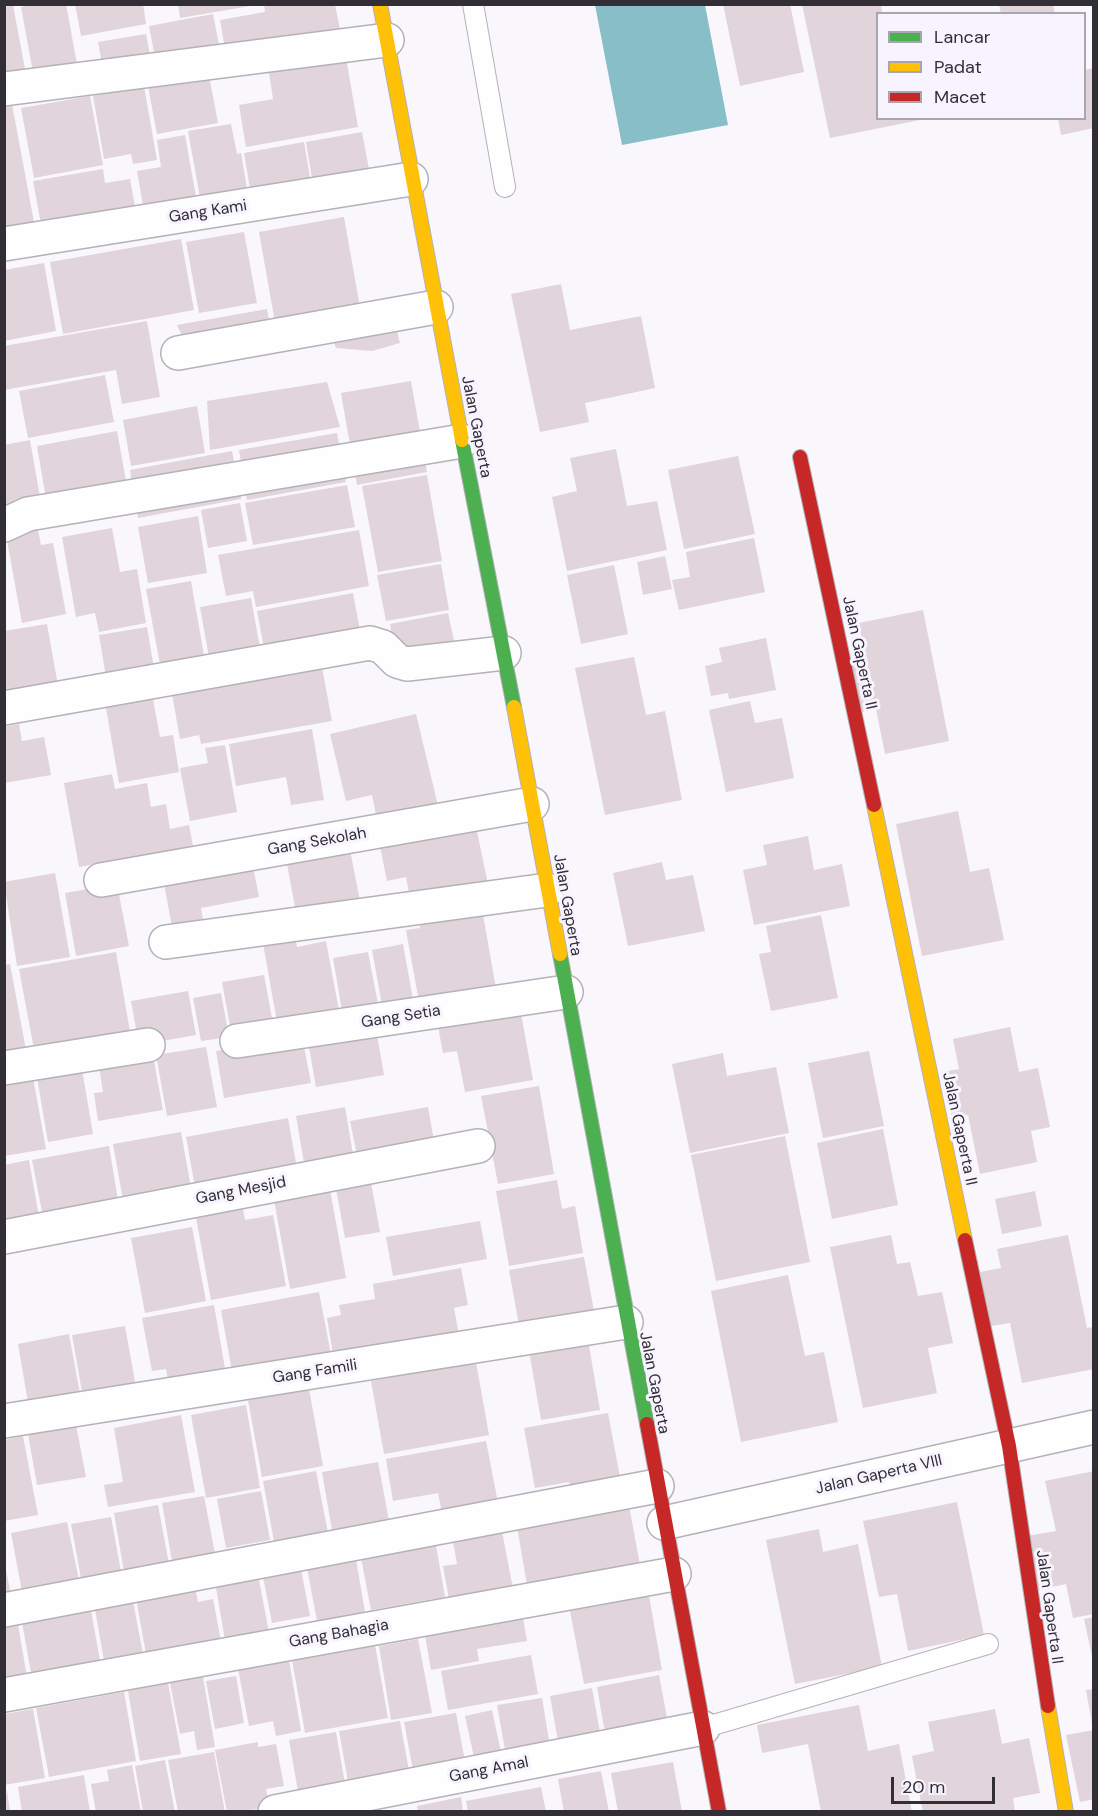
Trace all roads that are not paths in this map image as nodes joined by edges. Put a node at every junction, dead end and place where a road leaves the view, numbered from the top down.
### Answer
1 (380, 4) edge
2 (473, 4) edge
3 (387, 40) junction
4 (4, 89) edge
5 (411, 179) junction
6 (505, 188) dead end
7 (4, 244) edge
8 (436, 307) junction
9 (178, 353) dead end
10 (462, 441) junction
11 (800, 457) dead end
12 (4, 525) edge
13 (504, 653) junction
14 (4, 708) edge
15 (532, 804) junction
16 (101, 880) dead end
17 (547, 890) junction
18 (166, 942) dead end
19 (566, 992) junction
20 (237, 1041) dead end
21 (148, 1045) dead end
22 (4, 1068) edge
23 (478, 1146) dead end
24 (4, 1237) edge
25 (626, 1322) junction
26 (4, 1421) edge
27 (1094, 1427) edge
28 (1010, 1446) junction
29 (657, 1486) junction
30 (664, 1523) junction
31 (674, 1574) junction
32 (4, 1610) edge
33 (988, 1644) dead end
34 (4, 1695) edge
35 (703, 1728) junction
36 (275, 1812) edge
37 (719, 1812) edge
38 (1066, 1812) edge

1 - 3 street, Jalan Gaperta
2 - 6 lane
3 - 4 street
3 - 5 street, Jalan Gaperta
5 - 7 street, Gang Kami
5 - 8 street, Jalan Gaperta
8 - 9 street
8 - 10 street, Jalan Gaperta
10 - 12 street
10 - 13 street, Jalan Gaperta
11 - 28 street, Jalan Gaperta II
13 - 14 street
13 - 15 street, Jalan Gaperta
15 - 16 street, Gang Sekolah
15 - 17 street, Jalan Gaperta
17 - 18 street
17 - 19 street, Jalan Gaperta
19 - 20 street, Gang Setia
19 - 25 street, Jalan Gaperta
21 - 22 street
23 - 24 street, Gang Mesjid
25 - 26 street, Gang Famili
25 - 29 street, Jalan Gaperta
27 - 28 street, Jalan Gaperta VIII
28 - 30 street, Jalan Gaperta VIII
28 - 38 street, Jalan Gaperta II
29 - 30 street, Jalan Gaperta
29 - 32 street
30 - 31 street, Jalan Gaperta
31 - 34 street, Gang Bahagia
31 - 35 street, Jalan Gaperta
33 - 35 lane
35 - 36 street, Gang Amal
35 - 37 street, Jalan Gaperta

